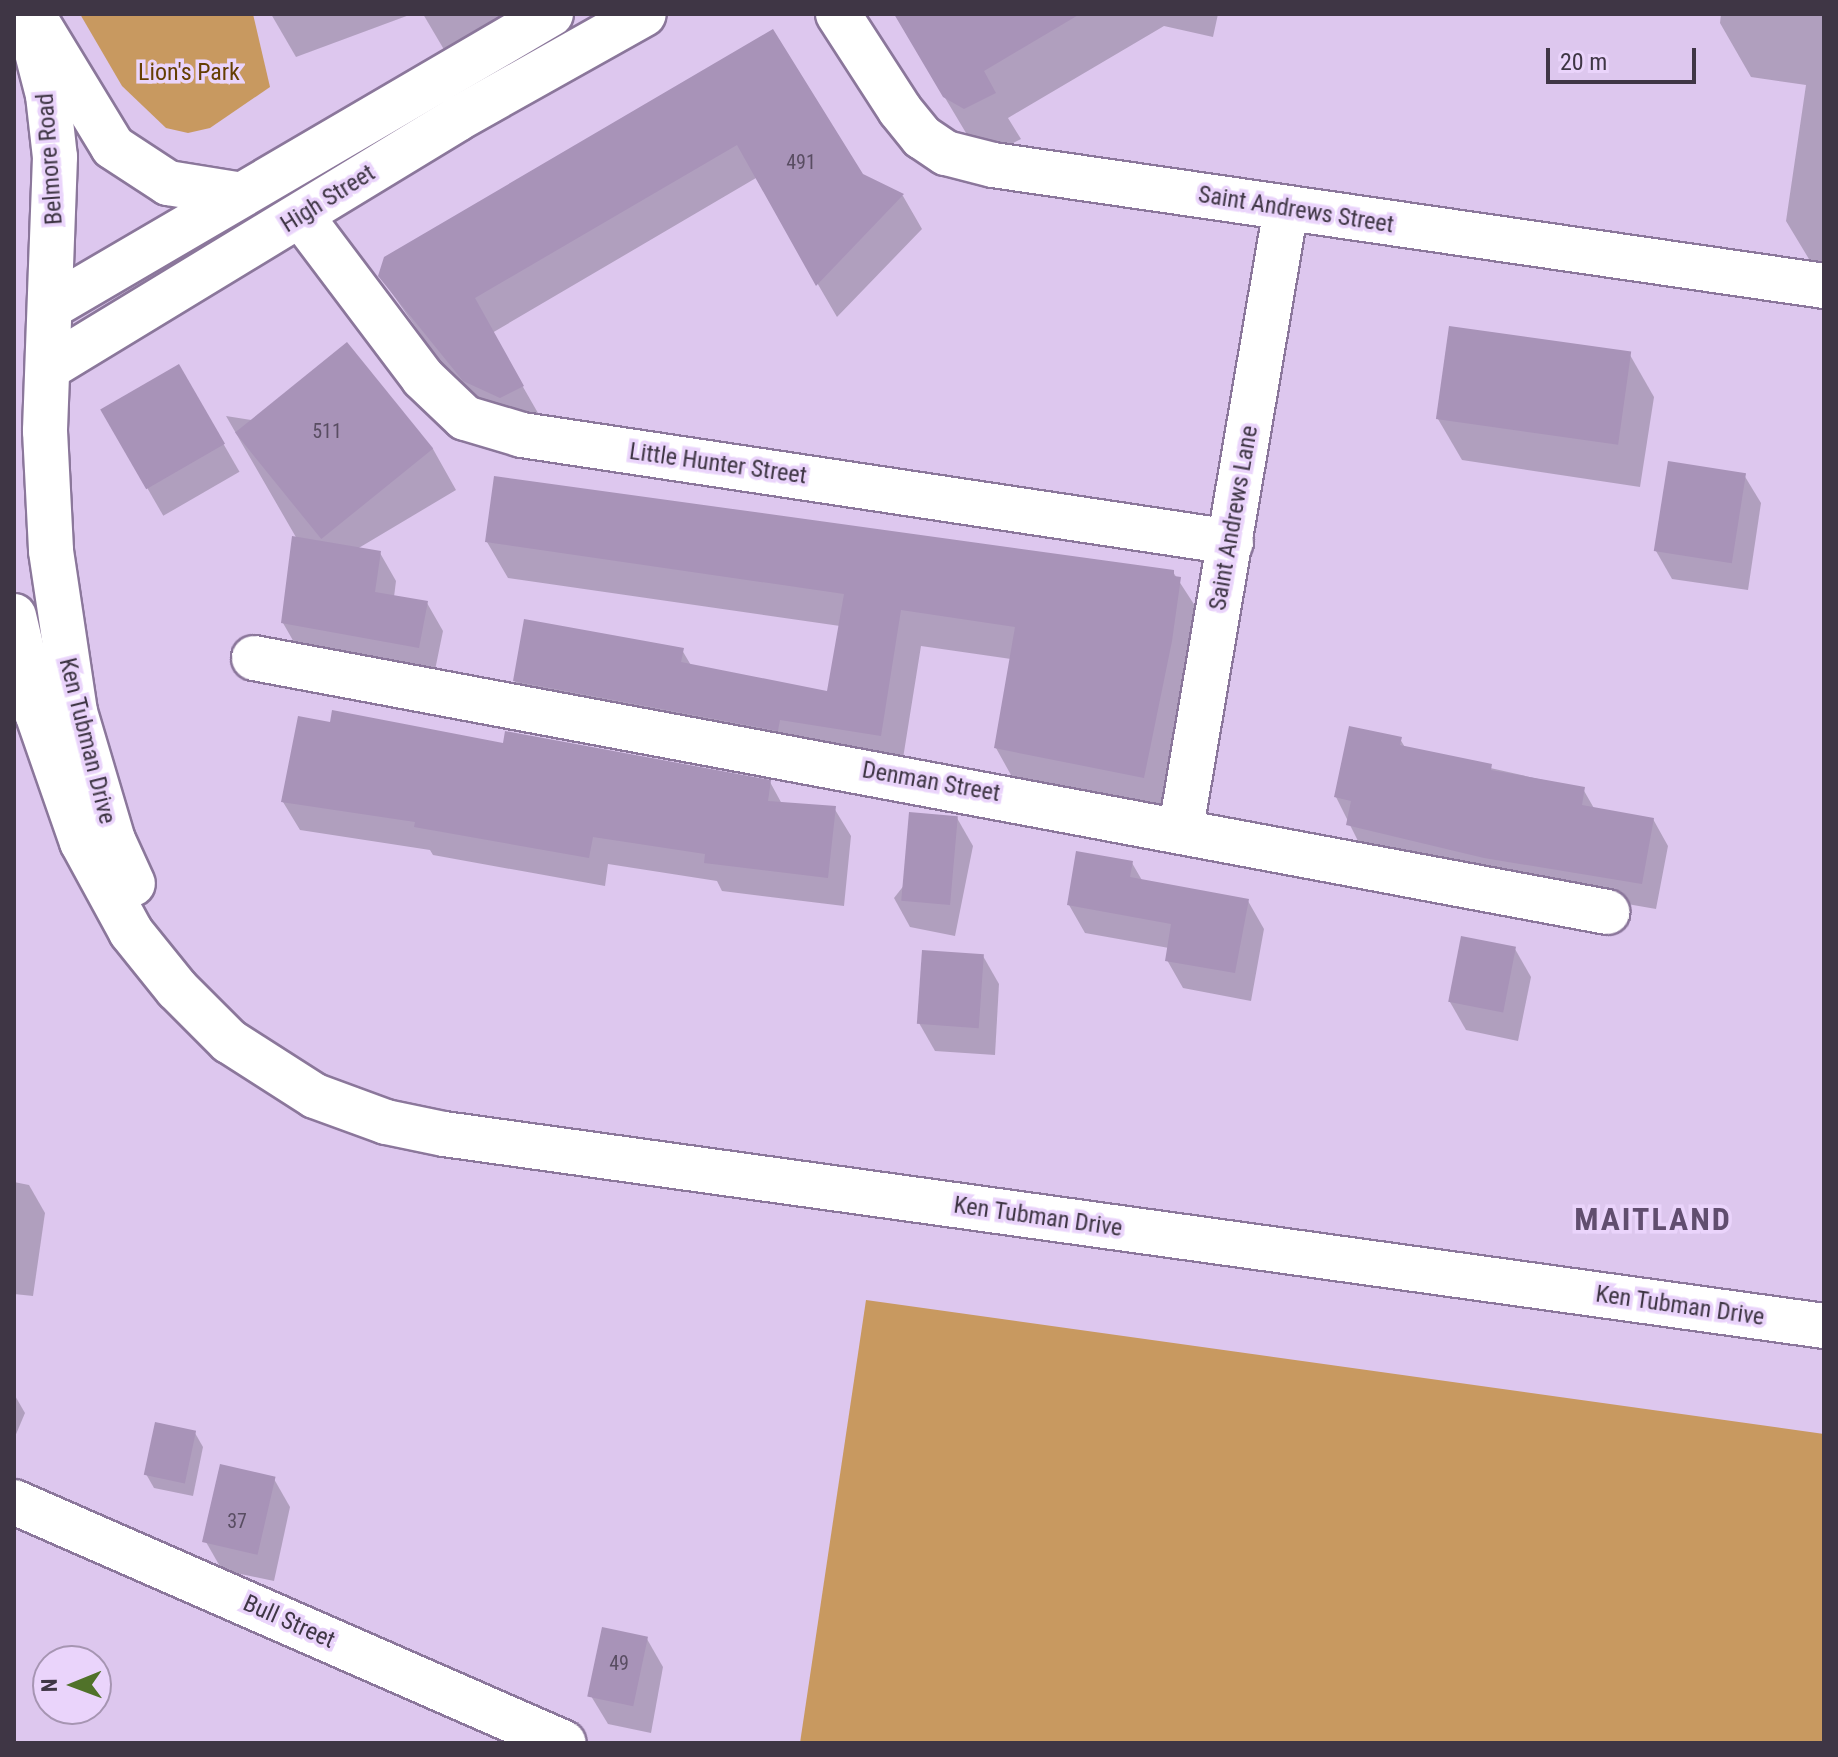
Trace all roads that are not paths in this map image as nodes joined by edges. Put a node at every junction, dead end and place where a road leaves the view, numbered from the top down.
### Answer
1 (27, 14) edge
2 (33, 14) edge
3 (551, 14) edge
4 (644, 14) edge
5 (838, 14) edge
6 (434, 81) junction
7 (457, 119) junction
8 (236, 194) junction
9 (1286, 208) junction
10 (301, 216) junction
11 (1824, 286) edge
12 (52, 306) junction
13 (14, 326) edge
14 (31, 377) edge
15 (1231, 542) junction
16 (14, 616) edge
17 (254, 658) dead end
18 (14, 707) edge
19 (1181, 828) junction
20 (82, 842) junction
21 (1607, 912) dead end
22 (264, 1067) junction
23 (1824, 1326) edge
24 (14, 1502) edge
25 (564, 1743) edge

1 - 12 street, Belmore Road
2 - 8 street
3 - 6 street, High Street
4 - 7 street, High Street
5 - 9 street, Saint Andrews Street
6 - 7 street
6 - 8 street, High Street
7 - 10 street, High Street
8 - 12 street, High Street
9 - 11 street, Saint Andrews Street
9 - 15 street, Saint Andrews Lane
10 - 14 street, High Street
10 - 15 street, Little Hunter Street
12 - 13 street, High Street
12 - 14 street, Belmore Road
14 - 22 street, Ken Tubman Drive
15 - 19 street, Saint Andrews Lane
16 - 20 street, Ken Tubman Drive
17 - 19 street, Denman Street
18 - 20 street
19 - 21 street, Denman Street
20 - 22 street, Ken Tubman Drive
22 - 23 street, Ken Tubman Drive
24 - 25 street, Bull Street

